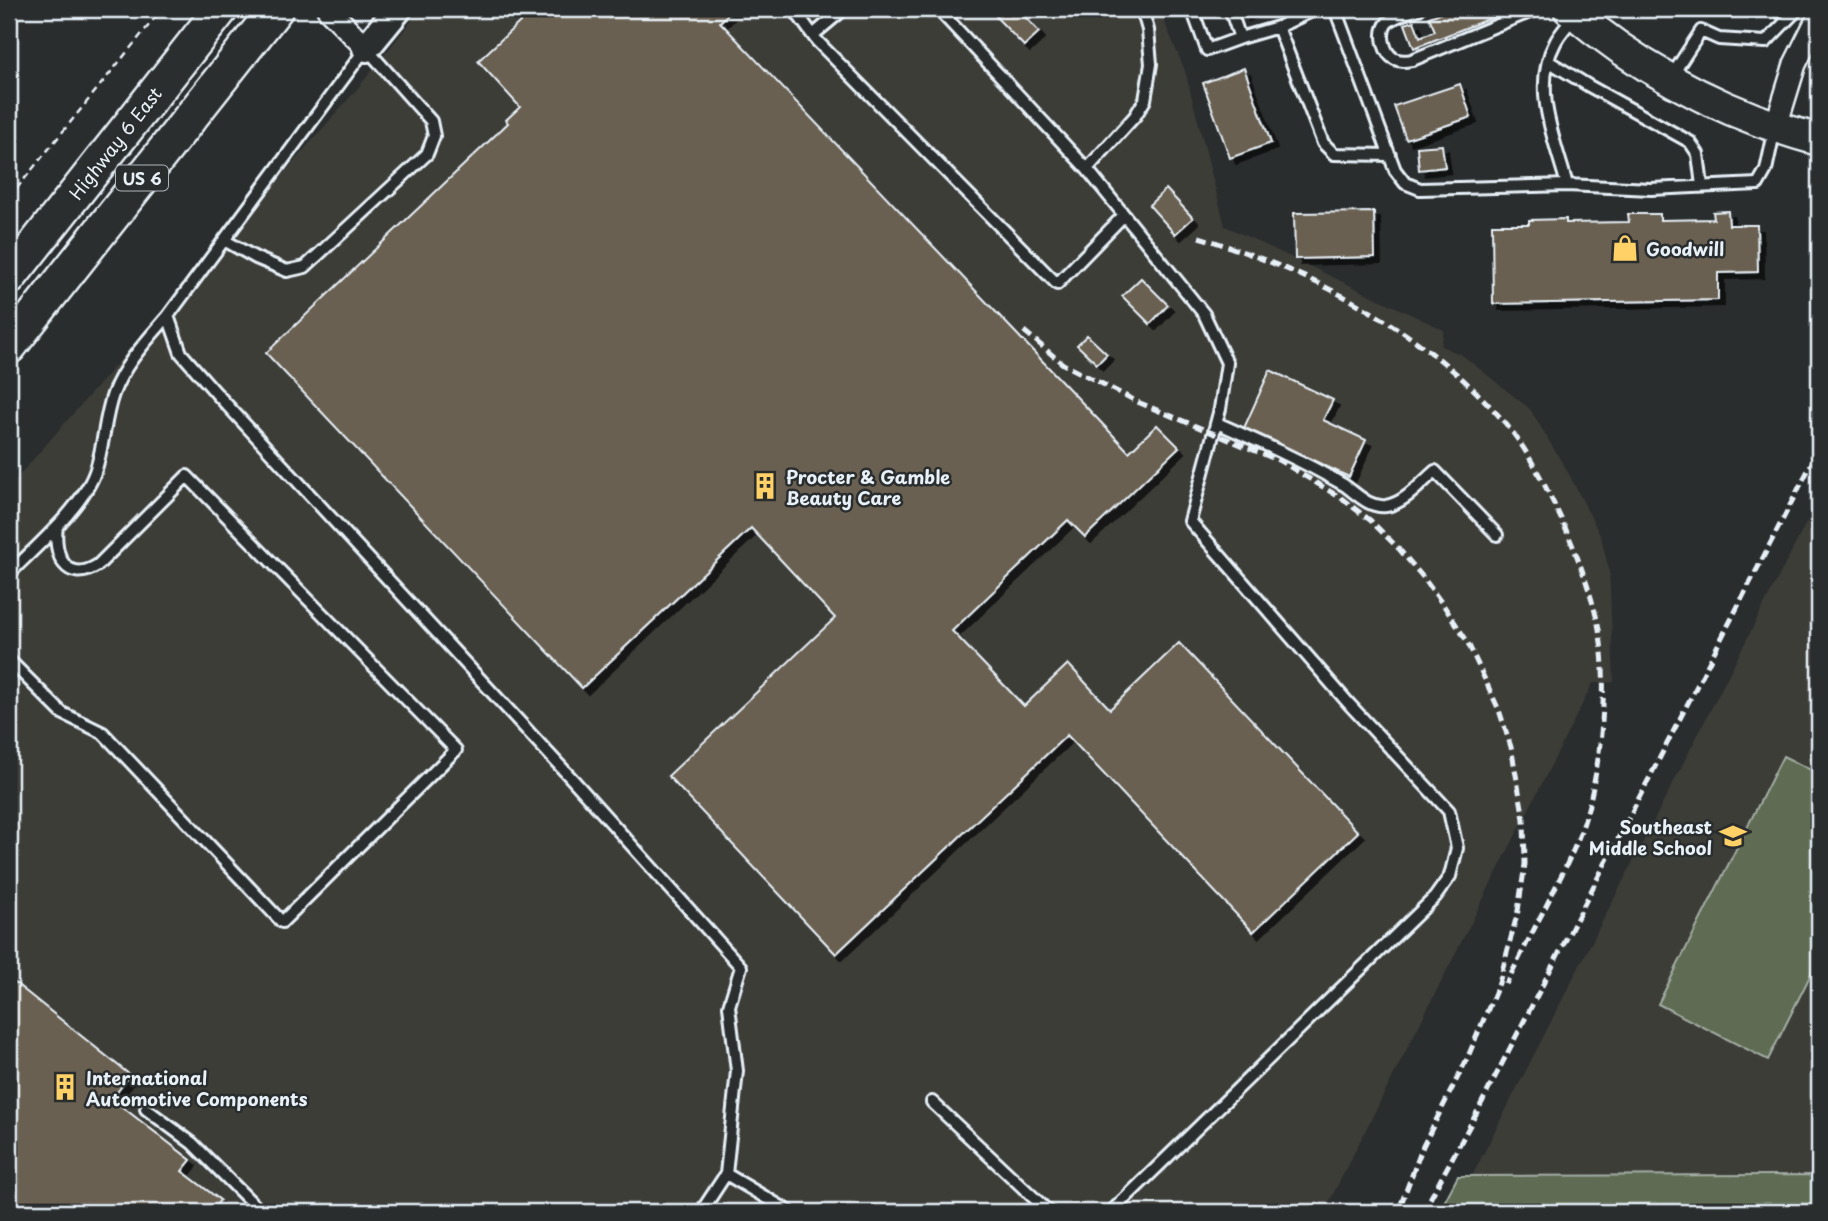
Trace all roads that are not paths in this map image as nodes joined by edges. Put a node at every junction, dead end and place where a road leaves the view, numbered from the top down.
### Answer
1 (221, 9) edge
2 (276, 9) edge
3 (328, 9) edge
4 (398, 9) edge
5 (794, 9) edge
6 (844, 9) edge
7 (938, 9) edge
8 (1142, 9) edge
9 (1192, 9) edge
10 (1230, 9) edge
11 (1316, 9) edge
12 (1335, 9) edge
13 (1419, 9) edge
14 (1537, 9) edge
15 (1798, 9) edge
16 (1573, 12) edge
17 (1819, 16) edge
18 (1279, 27) junction
19 (813, 35) junction
20 (1240, 38) junction
21 (366, 48) junction
22 (1548, 61) junction
23 (1669, 80) junction
24 (1776, 126) junction
25 (1819, 140) edge
26 (1390, 155) junction
27 (1087, 169) junction
28 (1567, 185) junction
29 (1702, 186) junction
30 (1124, 215) junction
31 (224, 240) junction
32 (9, 278) edge
33 (168, 316) junction
34 (9, 347) edge
35 (1217, 423) junction
36 (57, 526) junction
37 (1497, 535) dead end
38 (9, 574) edge
39 (9, 660) edge
40 (932, 1102) dead end
41 (146, 1109) dead end
42 (726, 1174) junction
43 (257, 1212) edge
44 (701, 1212) edge
45 (790, 1212) edge
46 (1049, 1212) edge
47 (1111, 1212) edge

1 - 32 main road, Highway 6 East / US 6
2 - 34 main road, US 6
3 - 21 street
4 - 21 street
5 - 19 lane
6 - 19 lane
7 - 27 lane
8 - 27 lane
9 - 20 lane
10 - 20 lane
11 - 18 lane
12 - 26 lane
13 - 14 lane
15 - 23 lane
16 - 22 lane
16 - 23 main road
17 - 24 street
18 - 20 lane
18 - 26 lane
19 - 30 lane
21 - 31 lane
21 - 31 lane
22 - 28 lane
22 - 29 lane
23 - 24 main road
24 - 25 main road
24 - 29 lane
26 - 28 lane
27 - 30 lane
28 - 29 lane
30 - 35 lane
31 - 33 lane
33 - 36 lane
33 - 42 lane
35 - 37 lane
35 - 47 lane
36 - 38 lane
36 - 39 lane
40 - 46 lane
41 - 43 lane
42 - 44 lane
42 - 45 lane

